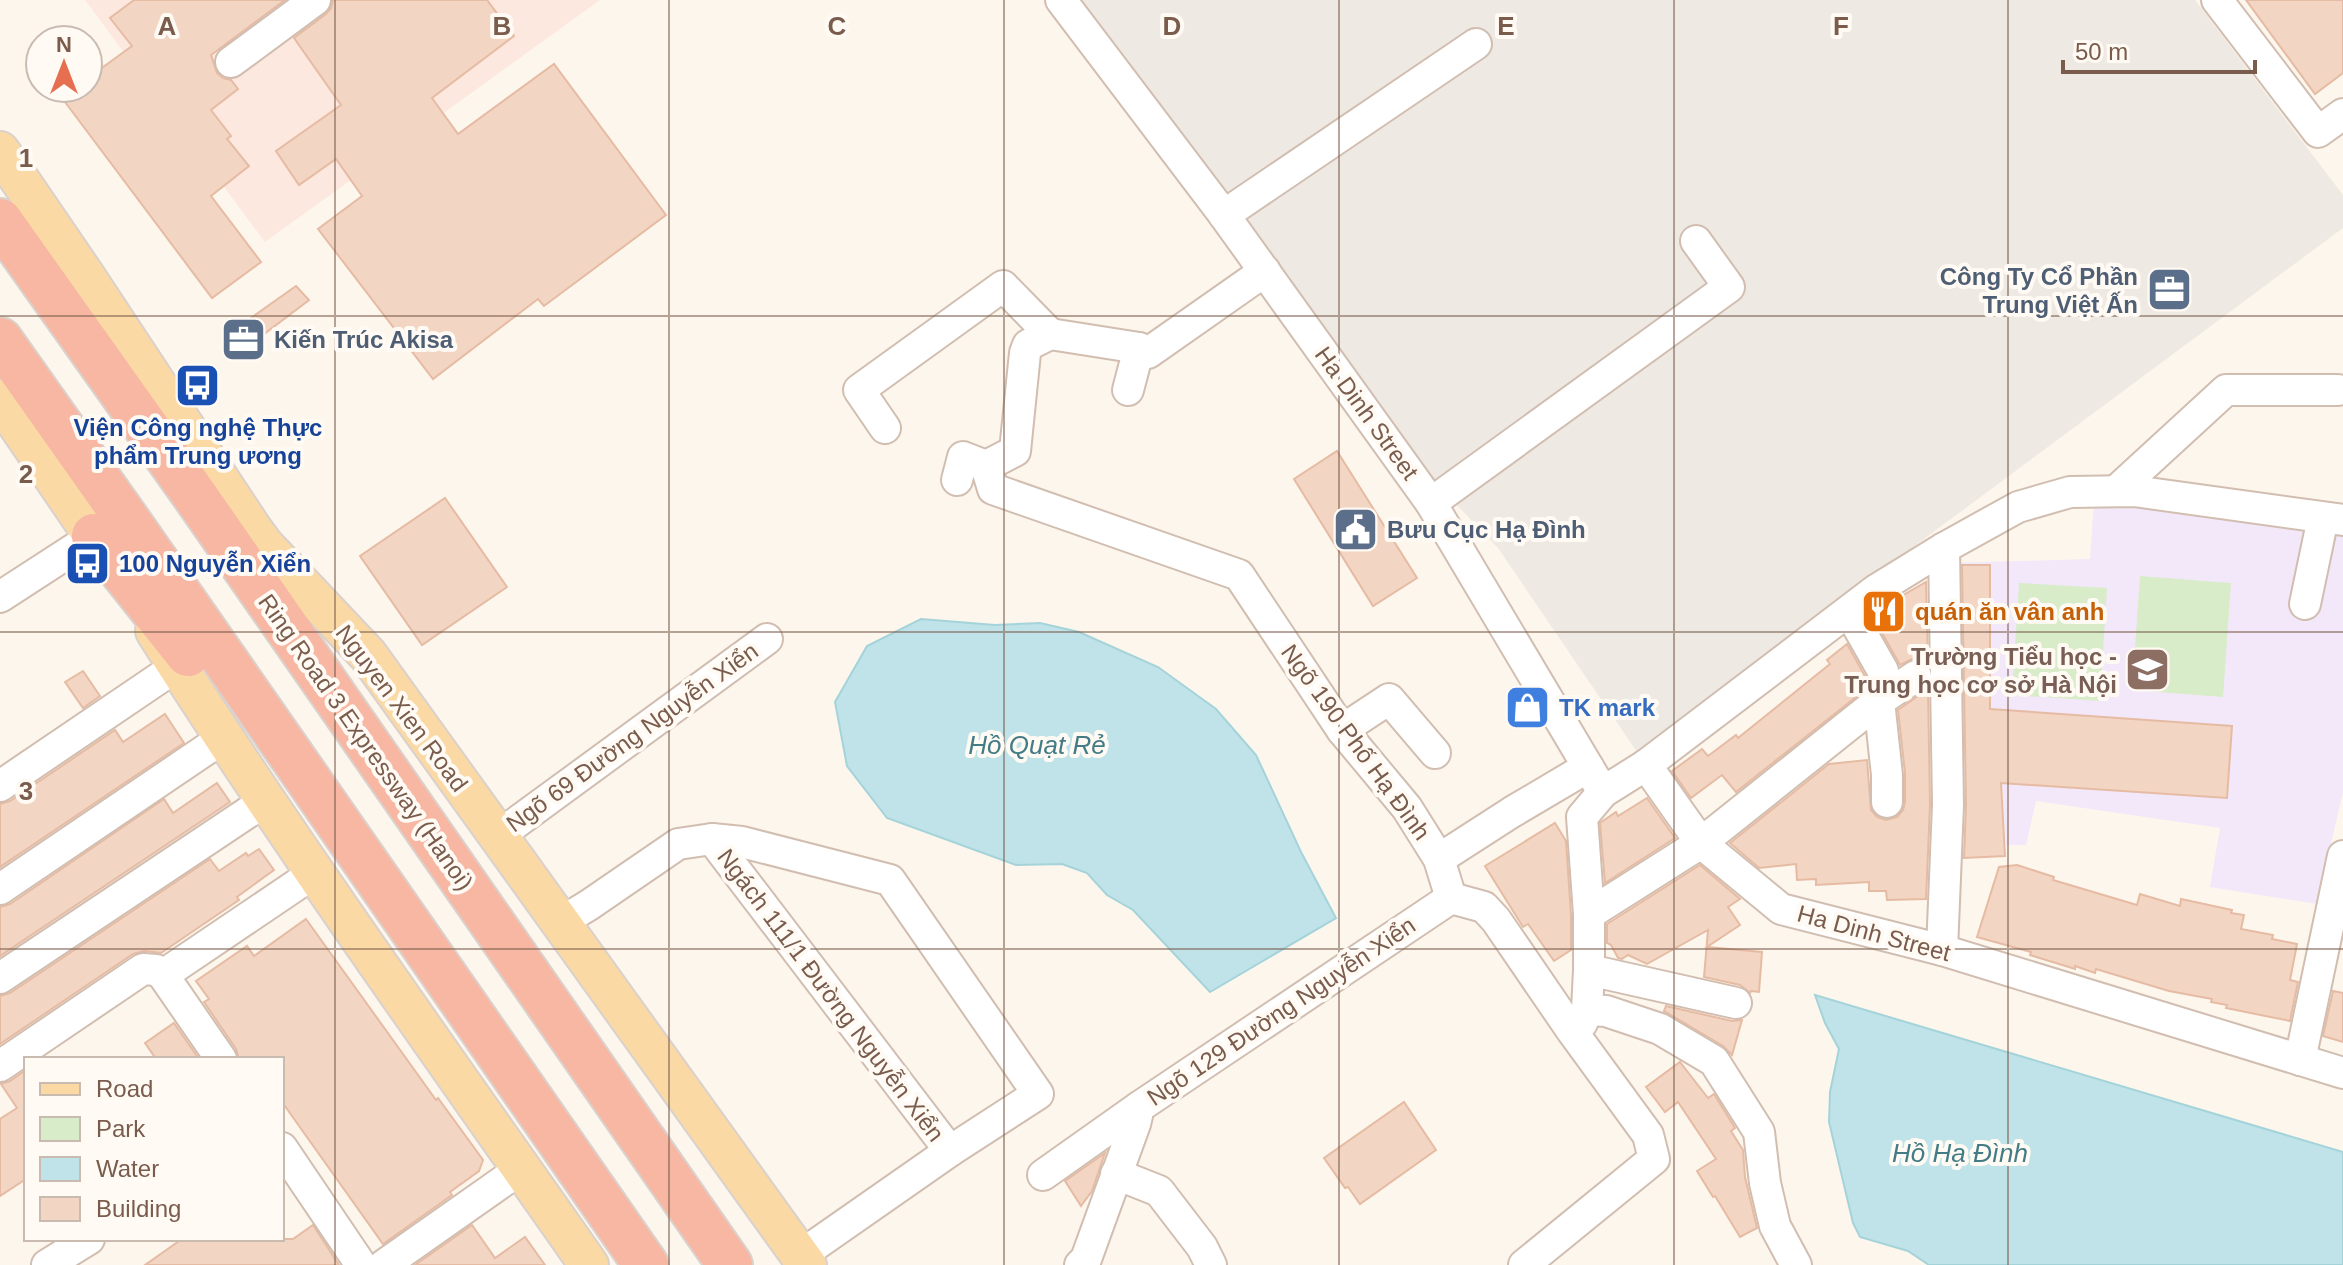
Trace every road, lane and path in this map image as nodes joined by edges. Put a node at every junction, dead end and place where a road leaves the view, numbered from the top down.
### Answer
1 (315, 0) edge
2 (1061, 0) edge
3 (2217, 0) edge
4 (1476, 44) dead end
5 (231, 62) dead end
6 (2343, 114) edge
7 (0, 151) edge
8 (1224, 215) junction
9 (0, 221) edge
10 (1696, 241) dead end
11 (1265, 271) junction
12 (1050, 334) junction
13 (0, 340) edge
14 (1139, 348) junction
15 (0, 356) edge
16 (1128, 390) dead end
17 (2338, 390) dead end
18 (0, 399) edge
19 (885, 428) dead end
20 (990, 477) junction
21 (957, 480) dead end
22 (2116, 491) junction
23 (1431, 503) junction
24 (2333, 519) edge
25 (94, 536) junction
26 (264, 545) junction
27 (1944, 548) junction
28 (0, 597) edge
29 (2305, 604) dead end
30 (1849, 611) junction
31 (767, 639) dead end
32 (177, 666) junction
33 (1916, 676) dead end
34 (1882, 699) junction
35 (1342, 730) junction
36 (223, 738) junction
37 (1435, 753) dead end
38 (1646, 765) junction
39 (1596, 779) junction
40 (0, 786) edge
41 (265, 801) junction
42 (1887, 802) dead end
43 (498, 836) junction
44 (712, 839) junction
45 (1701, 843) junction
46 (2343, 856) edge
47 (1439, 859) junction
48 (314, 873) junction
49 (0, 889) edge
50 (1451, 898) junction
51 (1589, 914) junction
52 (561, 922) junction
53 (1942, 950) junction
54 (1589, 970) junction
55 (163, 975) junction
56 (0, 978) edge
57 (1736, 1003) dead end
58 (1579, 1020) junction
59 (220, 1057) edge
60 (2300, 1060) junction
61 (0, 1066) edge
62 (2343, 1073) edge
63 (1139, 1107) junction
64 (284, 1151) edge
65 (950, 1151) junction
66 (526, 1154) junction
67 (1116, 1174) junction
68 (1043, 1175) dead end
69 (86, 1241) edge
70 (790, 1262) edge
71 (47, 1265) edge
72 (361, 1265) edge
73 (384, 1265) edge
74 (589, 1265) edge
75 (616, 1265) edge
76 (630, 1265) edge
77 (646, 1265) edge
78 (730, 1265) edge
79 (1080, 1265) edge
80 (1211, 1265) edge
81 (1524, 1265) edge
82 (1796, 1265) edge

1 - 5 street
2 - 8 street, Ha Dinh Street
3 - 6 street
4 - 8 street
7 - 26 main road, Nguyen Xien Road
8 - 11 street, Ha Dinh Street
9 - 78 highway, Ring Road 3 Expressway (Hanoi)
10 - 23 street
11 - 14 street
11 - 23 street, Ha Dinh Street
12 - 14 street
12 - 19 street
12 - 20 street
13 - 77 highway
14 - 16 street
15 - 76 main road
17 - 22 street
18 - 25 main road
20 - 21 street
20 - 35 street, Ngõ 190 Phố Hạ Đình
22 - 24 street
22 - 27 street
23 - 39 street, Ha Dinh Street
24 - 29 street
25 - 28 street
25 - 32 main road
25 - 66 highway
26 - 43 main road, Nguyen Xien Road
26 - 70 highway
27 - 30 street
27 - 53 street
30 - 34 street
30 - 38 street
31 - 43 street, Ngõ 69 Đường Nguyễn Xiển
32 - 36 main road
32 - 40 street
33 - 34 street
34 - 42 street
34 - 45 street
35 - 37 street
35 - 47 street, Ngõ 190 Phố Hạ Đình
36 - 41 main road
36 - 49 street
38 - 39 street
38 - 45 street, Ha Dinh Street
39 - 47 street, Ngõ 190 Phố Hạ Đình
39 - 51 street
41 - 48 main road
41 - 56 street
43 - 52 main road, Nguyen Xien Road
44 - 52 street
44 - 65 street, Ngách 111/1 Đường Nguyễn Xiển
44 - 65 street
45 - 51 street
45 - 53 street, Ha Dinh Street
46 - 60 street
47 - 50 street
48 - 55 street
48 - 66 main road
50 - 58 street
50 - 63 street, Ngõ 129 Đường Nguyễn Xiển
51 - 54 street
52 - 70 main road, Nguyen Xien Road
53 - 60 street, Ha Dinh Street
54 - 57 street
54 - 58 street
55 - 59 street
55 - 61 street
58 - 81 street
58 - 82 street
60 - 62 street, Ha Dinh Street
63 - 67 street, Ngõ 129 Đường Nguyễn Xiển
63 - 68 street
64 - 72 street
65 - 70 street
66 - 73 street
66 - 74 main road
66 - 75 highway
67 - 79 street, Ngõ 129 Đường Nguyễn Xiển
67 - 80 street
69 - 71 street

